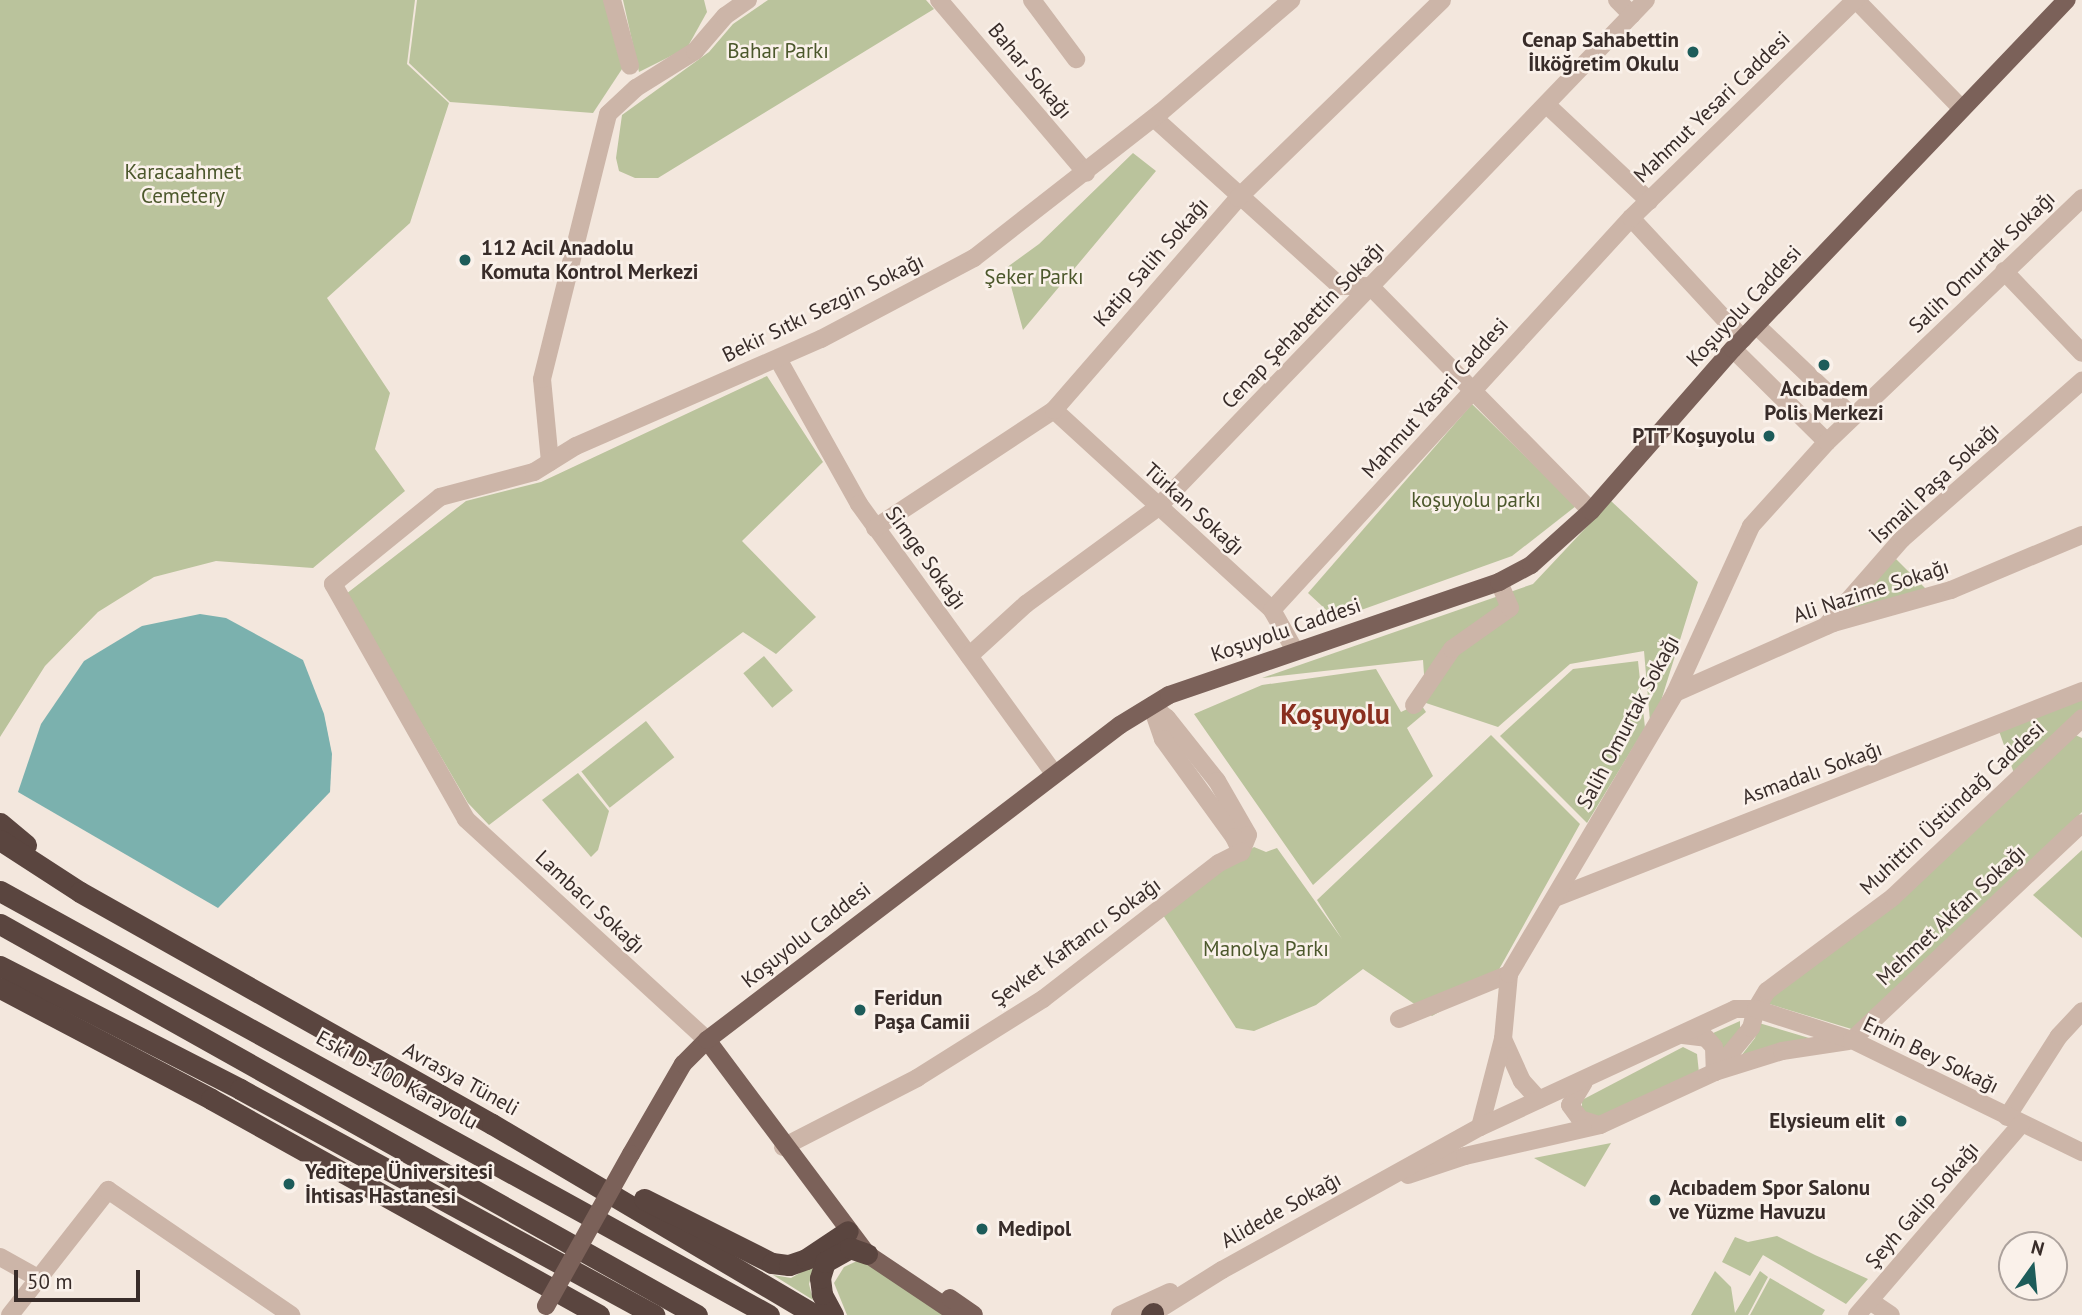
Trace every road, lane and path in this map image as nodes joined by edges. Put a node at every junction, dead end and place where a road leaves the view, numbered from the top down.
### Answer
1 (612, 0) edge
2 (748, 0) edge
3 (939, 0) edge
4 (1032, 0) edge
5 (1291, 0) edge
6 (1442, 0) edge
7 (1617, 0) edge
8 (1646, 0) edge
9 (1855, 0) edge
10 (2067, 0) edge
11 (1632, 15) junction
12 (1076, 59) dead end
13 (630, 66) dead end
14 (1548, 106) junction
15 (1960, 107) junction
16 (1154, 118) junction
17 (1086, 173) junction
18 (1238, 198) junction
19 (2082, 198) edge
20 (1649, 201) junction
21 (1631, 218) junction
22 (2004, 271) junction
23 (1370, 286) junction
24 (1757, 326) junction
25 (1738, 344) junction
26 (2082, 354) edge
27 (778, 359) junction
28 (2082, 381) edge
29 (1474, 389) junction
30 (1054, 410) junction
31 (1853, 417) junction
32 (1827, 442) junction
33 (550, 462) junction
34 (1157, 508) junction
35 (1591, 510) junction
36 (875, 528) junction
37 (2082, 535) edge
38 (1499, 582) junction
39 (333, 584) joint
40 (1272, 610) junction
41 (1826, 626) junction
42 (1294, 649) junction
43 (969, 656) junction
44 (2082, 691) edge
45 (1675, 693) junction
46 (1414, 705) dead end
47 (1152, 706) junction
48 (2078, 726) edge
49 (1054, 773) junction
50 (2082, 822) edge
51 (0, 823) edge
52 (0, 840) edge
53 (0, 891) edge
54 (80, 892) junction
55 (1557, 897) junction
56 (0, 924) edge
57 (0, 966) edge
58 (1510, 974) junction
59 (0, 988) edge
60 (1756, 1009) junction
61 (2082, 1011) edge
62 (1399, 1018) dead end
63 (1683, 1035) junction
64 (1503, 1039) junction
65 (707, 1040) junction
66 (1852, 1041) junction
67 (1715, 1072) junction
68 (1584, 1082) junction
69 (1539, 1100) junction
70 (2014, 1120) junction
71 (492, 1124) junction
72 (1600, 1125) junction
73 (1480, 1127) junction
74 (783, 1147) junction
75 (2082, 1152) edge
76 (1363, 1191) junction
77 (848, 1231) junction
78 (867, 1254) junction
79 (0, 1257) edge
80 (1222, 1270) junction
81 (38, 1278) junction
82 (1870, 1301) junction
83 (543, 1311) edge
84 (1151, 1314) edge
85 (10, 1315) edge
86 (291, 1315) edge
87 (599, 1315) edge
88 (654, 1315) edge
89 (697, 1315) edge
90 (769, 1315) edge
91 (815, 1315) edge
92 (833, 1315) edge
93 (958, 1315) edge
94 (974, 1315) edge
95 (1120, 1315) edge
96 (1857, 1315) edge
97 (1891, 1315) edge

1 - 13 street
2 - 33 street
3 - 17 street, Bahar Sokağı
4 - 12 street
5 - 16 street, Bekir Sıtkı Sezgin Sokağı
6 - 18 street, Katip Salih Sokağı
7 - 11 street
8 - 11 street, Cenap Şehabettin Sokağı
9 - 15 street
9 - 20 street, Mahmut Yesari Caddesi
10 - 15 main road, Koşuyolu Caddesi
11 - 14 street, Cenap Şehabettin Sokağı
14 - 20 street
14 - 23 street, Cenap Şehabettin Sokağı
15 - 24 main road, Koşuyolu Caddesi
16 - 17 street, Bekir Sıtkı Sezgin Sokağı
16 - 18 street
17 - 27 street, Bekir Sıtkı Sezgin Sokağı
18 - 23 street
18 - 30 street, Katip Salih Sokağı
19 - 22 street, Salih Omurtak Sokağı
20 - 21 street, Mahmut Yesari Caddesi
21 - 25 street
21 - 29 street, Mahmut Yasari Caddesi
22 - 26 street
22 - 31 street, Salih Omurtak Sokağı
23 - 29 street
23 - 34 street, Cenap Şehabettin Sokağı
24 - 25 main road, Koşuyolu Caddesi
24 - 31 street
25 - 32 street
25 - 35 main road, Koşuyolu Caddesi
27 - 33 street, Bekir Sıtkı Sezgin Sokağı
27 - 36 street, Simge Sokağı
28 - 41 street, İsmail Paşa Sokağı
29 - 35 street
29 - 40 street, Mahmut Yasari Caddesi
30 - 34 street, Türkan Sokağı
30 - 36 street, Katip Salih Sokağı
31 - 32 street, Salih Omurtak Sokağı
32 - 45 street, Salih Omurtak Sokağı
33 - 39 street, Bekir Sıtkı Sezgin Sokağı
34 - 40 street, Türkan Sokağı
34 - 43 street, Cenap Şehabettin Sokağı
35 - 38 main road, Koşuyolu Caddesi
36 - 43 street, Simge Sokağı
37 - 41 street, Ali Nazime Sokağı
38 - 42 main road, Koşuyolu Caddesi
38 - 46 street
39 - 65 street, Lambacı Sokağı
40 - 42 street, Türkan Sokağı
41 - 45 street, Ali Nazime Sokağı
42 - 47 main road, Koşuyolu Caddesi
43 - 49 street, Simge Sokağı
44 - 55 street, Asmadalı Sokağı
45 - 55 street, Salih Omurtak Sokağı
47 - 49 main road, Koşuyolu Caddesi
47 - 74 street, Şevket Kaftancı Sokağı
48 - 60 street, Muhittin Üstündağ Caddesi
49 - 65 main road, Koşuyolu Caddesi
50 - 66 street, Mehmet Akfan Sokağı
51 - 54 highway
52 - 54 highway
53 - 90 highway, Eski D-100 Karayolu
54 - 71 highway, Avrasya Tüneli
55 - 58 street, Salih Omurtak Sokağı
56 - 89 highway
57 - 88 highway
58 - 62 street
58 - 64 street, Salih Omurtak Sokağı
59 - 87 highway
60 - 63 street
60 - 66 street, Emin Bey Sokağı
60 - 67 street, Muhittin Üstündağ Caddesi
61 - 70 street, Şeyh Galip Sokağı
63 - 67 street
63 - 68 street
64 - 69 street
64 - 73 street, Salih Omurtak Sokağı
65 - 74 main road, Lambacı Sokağı
65 - 83 main road, Koşuyolu Caddesi, bridge
66 - 67 street, Muhittin Üstündağ Caddesi
66 - 70 street, Emin Bey Sokağı
67 - 72 street, Muhittin Üstündağ Caddesi
68 - 69 street
68 - 72 street
69 - 73 street
70 - 75 street, Emin Bey Sokağı
70 - 82 street, Şeyh Galip Sokağı
71 - 77 highway
71 - 91 highway, Avrasya Tüneli
72 - 76 street, Muhittin Üstündağ Caddesi
73 - 76 street
74 - 77 main road, Lambacı Sokağı
76 - 80 street, Alidede Sokağı
77 - 78 main road, Lambacı Sokağı
77 - 94 main road, Lambacı Sokağı
78 - 92 highway
78 - 93 main road, Lambacı Sokağı
79 - 81 street
80 - 84 street, Alidede Sokağı
80 - 95 street, Alidede Sokağı
81 - 85 street
81 - 86 street
82 - 96 street, Şeyh Galip Sokağı
82 - 97 street

